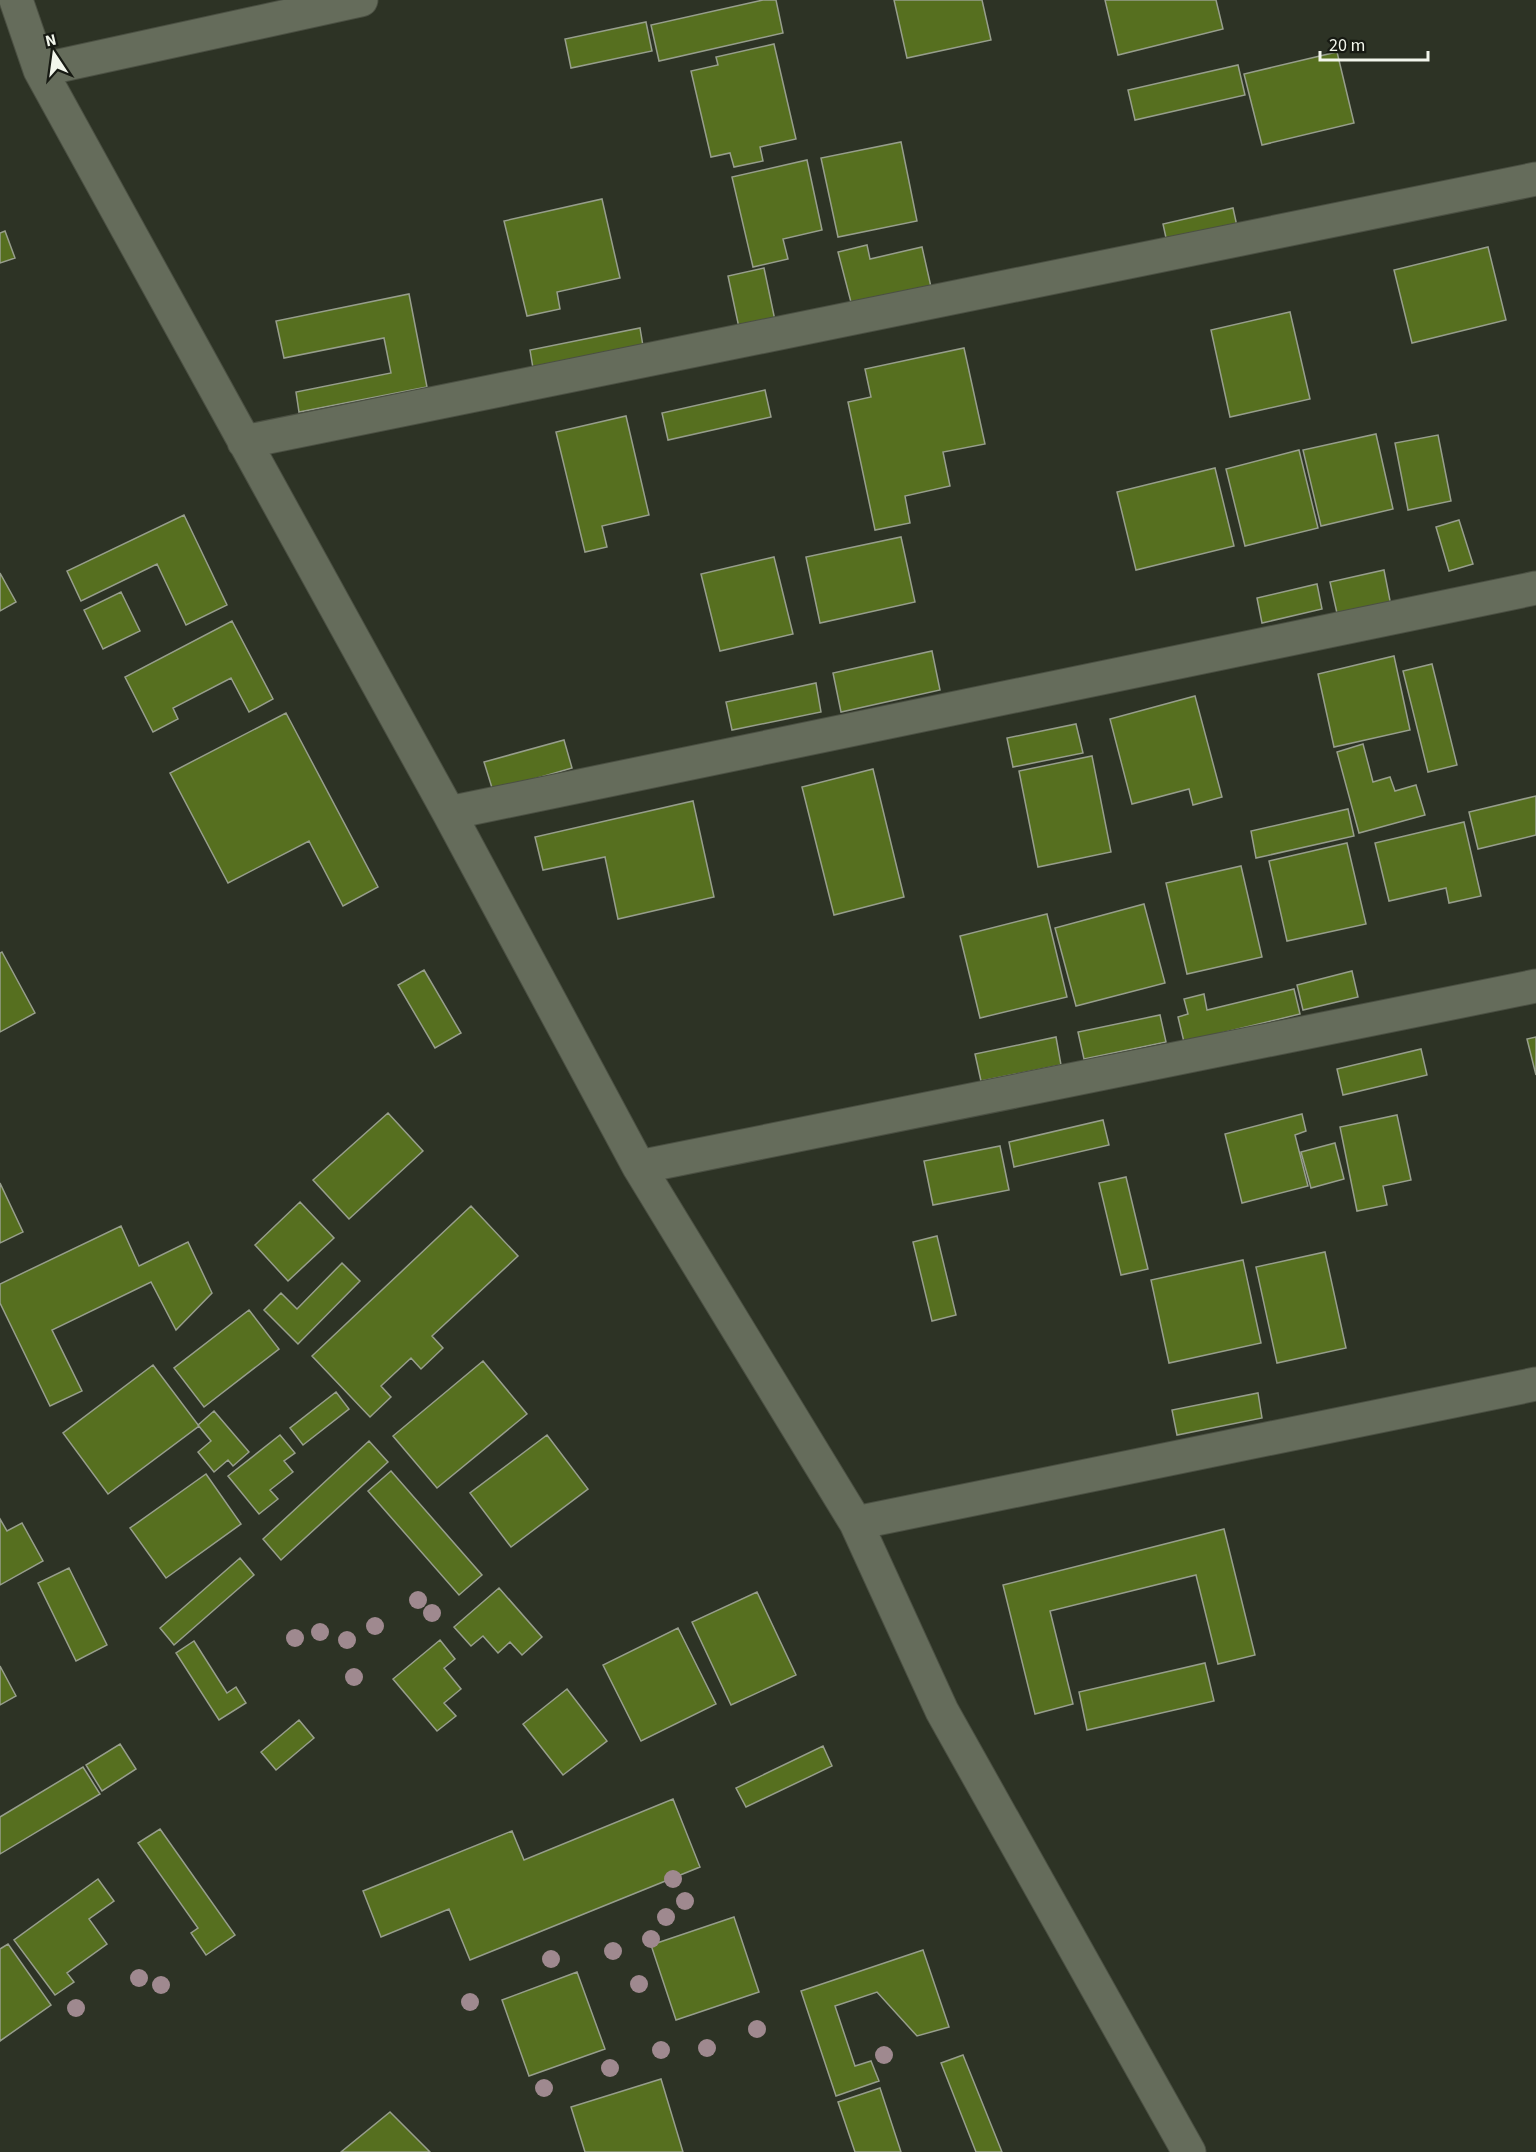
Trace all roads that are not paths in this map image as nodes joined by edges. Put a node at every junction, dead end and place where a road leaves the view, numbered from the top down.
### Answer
1 (16, 0) edge
2 (361, 0) edge
3 (40, 70) junction
4 (1536, 179) edge
5 (244, 442) junction
6 (1536, 588) edge
7 (449, 813) junction
8 (1536, 986) edge
9 (639, 1167) junction
10 (1536, 1384) edge
11 (856, 1523) junction
12 (1189, 2152) edge

1 - 3 street
2 - 3 street
3 - 5 street
4 - 5 street
5 - 7 street
6 - 7 street
7 - 9 street
8 - 9 street
9 - 11 street
10 - 11 street
11 - 12 street

